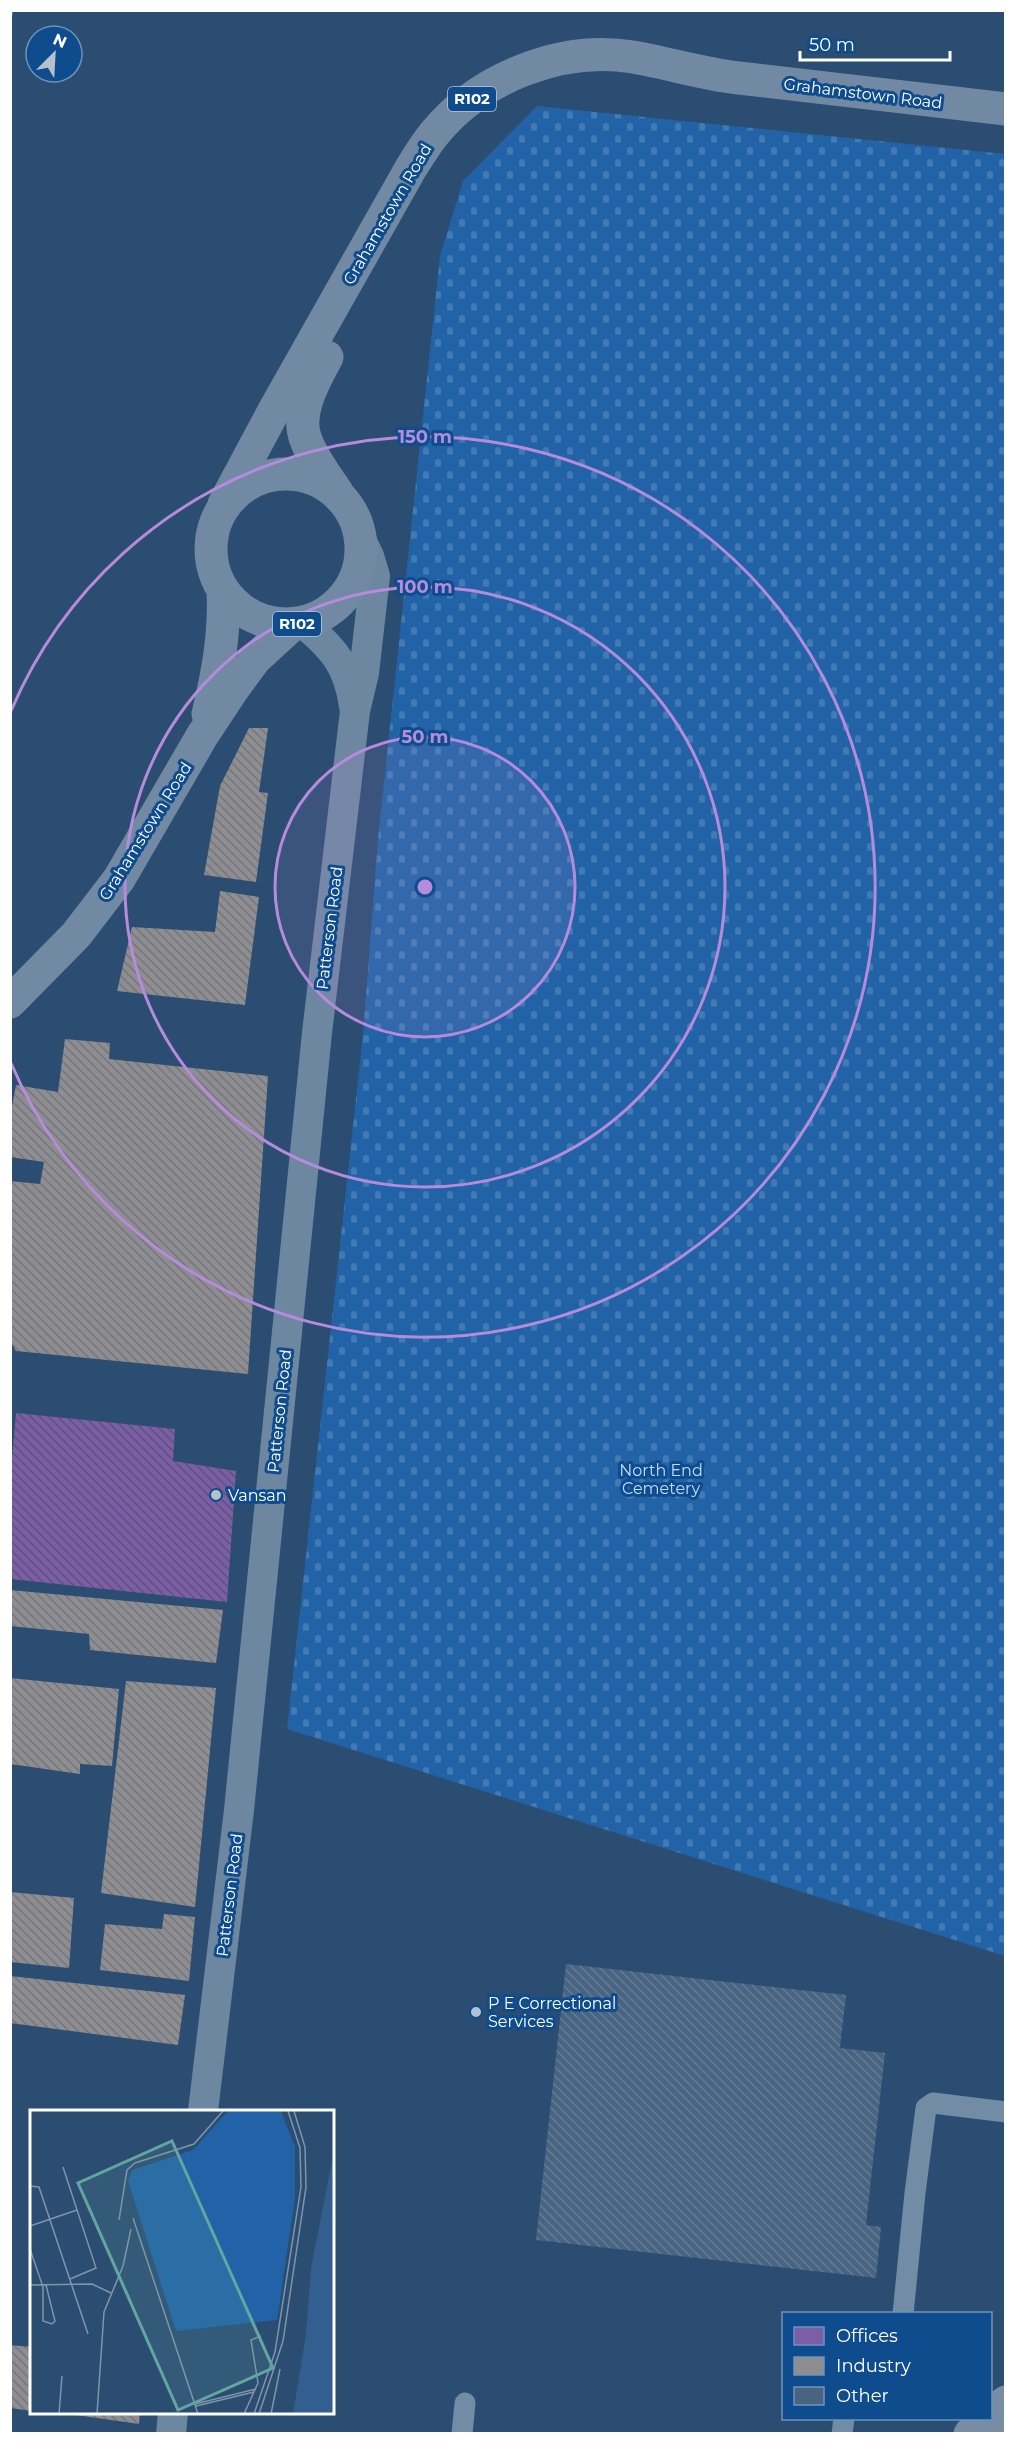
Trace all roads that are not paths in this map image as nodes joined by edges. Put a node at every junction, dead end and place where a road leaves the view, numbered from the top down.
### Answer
1 (720, 76) junction
2 (1005, 109) edge
3 (337, 492) junction
4 (224, 504) junction
5 (362, 542) junction
6 (223, 591) junction
7 (298, 624) junction
8 (355, 711) junction
9 (202, 736) junction
10 (10, 1002) edge
11 (203, 2110) edge
12 (1005, 2112) edge
13 (903, 2312) edge
14 (1005, 2402) edge
15 (465, 2403) dead end
16 (992, 2412) edge
17 (173, 2414) edge
18 (983, 2420) edge
19 (171, 2433) edge
20 (462, 2433) edge
21 (970, 2433) edge

1 - 2 main road, Grahamstown Road / R102
1 - 3 main road, Grahamstown Road / R102
1 - 4 main road, Grahamstown Road / R102
3 - 4 main road, Grahamstown Road / R102
3 - 5 main road, Grahamstown Road / R102
4 - 6 main road, Grahamstown Road / R102
5 - 7 main road, Grahamstown Road / R102
5 - 8 street, Patterson Road
6 - 7 main road, Grahamstown Road / R102
6 - 9 main road, Grahamstown Road / R102
7 - 8 street, Patterson Road
7 - 9 main road, Grahamstown Road / R102
8 - 11 street, Patterson Road
9 - 10 main road, Grahamstown Road / R102
12 - 13 street
14 - 16 highway
15 - 20 street
17 - 19 street
18 - 21 highway

